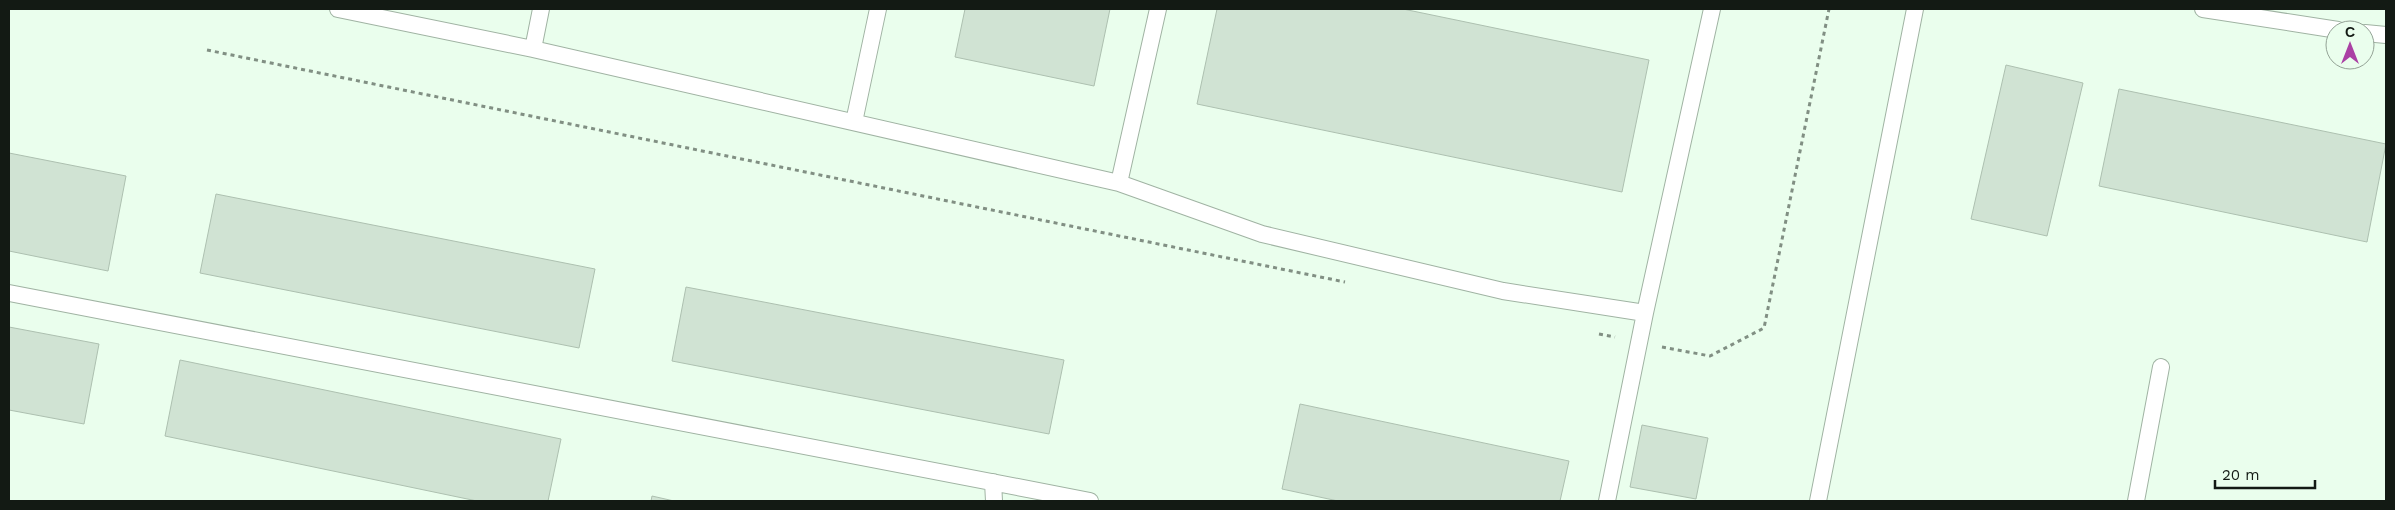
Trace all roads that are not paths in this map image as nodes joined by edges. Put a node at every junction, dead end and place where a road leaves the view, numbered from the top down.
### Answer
1 (338, 9) edge
2 (541, 9) edge
3 (878, 9) edge
4 (1158, 9) edge
5 (1915, 9) edge
6 (2203, 9) edge
7 (1707, 10) edge
8 (2325, 28) edge
9 (533, 49) junction
10 (854, 122) junction
11 (1119, 183) junction
12 (9, 293) edge
13 (1645, 314) junction
14 (2160, 367) dead end
15 (993, 482) junction
16 (994, 501) edge
17 (1090, 501) edge
18 (1608, 501) edge
19 (1818, 501) edge
20 (2136, 501) edge

1 - 9 lane
2 - 9 lane
3 - 10 lane
4 - 11 lane
5 - 19 lane
6 - 8 lane
7 - 13 lane
9 - 10 lane
10 - 11 lane
11 - 13 lane
12 - 15 lane
13 - 18 lane
14 - 20 lane
15 - 16 lane
15 - 17 lane

